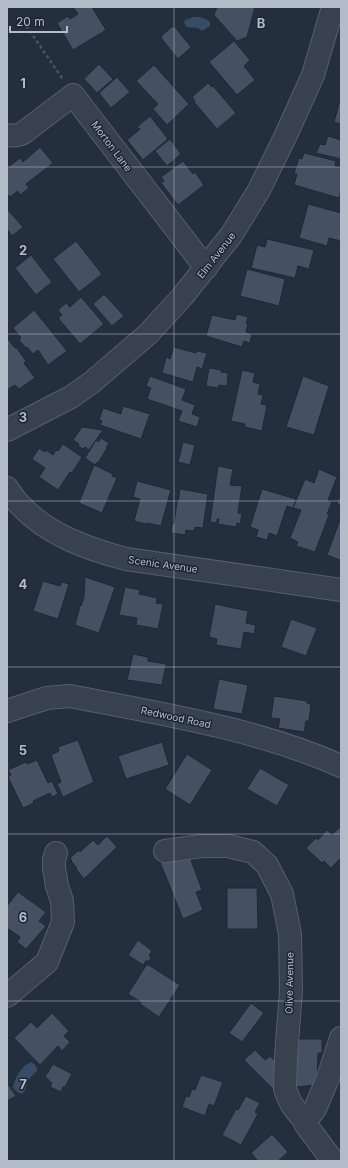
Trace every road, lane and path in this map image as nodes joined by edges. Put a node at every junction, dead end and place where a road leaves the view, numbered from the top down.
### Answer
1 (333, 7) edge
2 (23, 21) dead end
3 (73, 95) junction
4 (7, 135) edge
5 (206, 268) junction
6 (7, 430) edge
7 (7, 488) edge
8 (341, 590) edge
9 (7, 711) edge
10 (341, 766) edge
11 (165, 851) dead end
12 (56, 854) dead end
13 (7, 996) edge
14 (341, 1038) edge
15 (302, 1117) junction
16 (333, 1161) edge

1 - 5 street, Elm Avenue
2 - 3 path
3 - 4 street
3 - 5 street, Morton Lane
5 - 6 street, Elm Avenue
7 - 8 street, Scenic Avenue
9 - 10 street, Redwood Road
11 - 15 street, Olive Avenue
12 - 13 street
14 - 15 street
15 - 16 street, Olive Avenue

